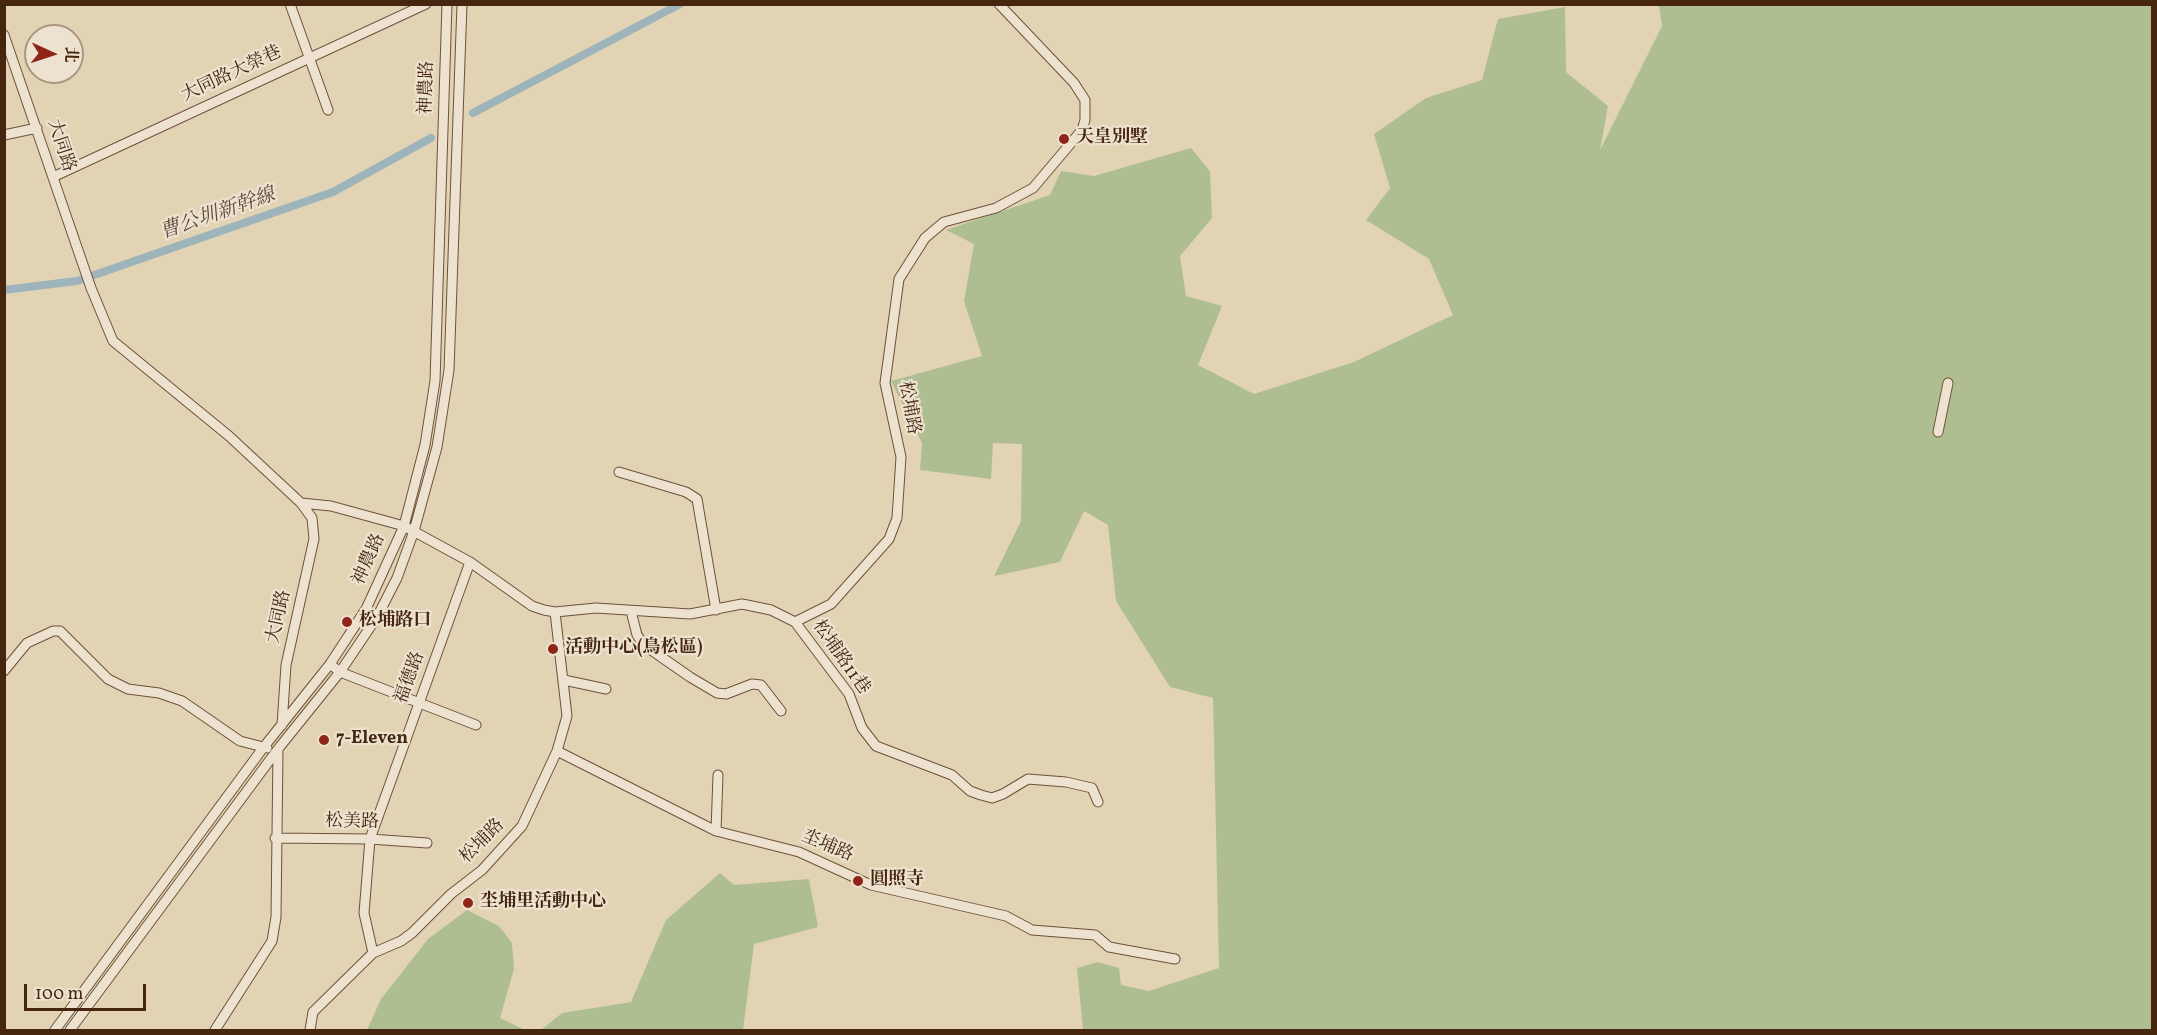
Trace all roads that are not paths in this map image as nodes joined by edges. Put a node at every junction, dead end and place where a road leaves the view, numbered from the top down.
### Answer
1 (290, 4) edge
2 (426, 4) edge
3 (447, 4) edge
4 (462, 4) edge
5 (999, 4) edge
6 (4, 35) edge
7 (309, 57) junction
8 (328, 110) dead end
9 (37, 128) junction
10 (4, 135) edge
11 (53, 177) junction
12 (1948, 383) dead end
13 (1938, 432) dead end
14 (620, 472) dead end
15 (301, 503) junction
16 (404, 526) junction
17 (414, 531) junction
18 (470, 562) junction
19 (716, 610) junction
20 (631, 611) junction
21 (555, 612) junction
22 (795, 622) junction
23 (330, 664) junction
24 (4, 671) edge
25 (340, 672) junction
26 (564, 680) junction
27 (606, 688) dead end
28 (419, 702) junction
29 (781, 711) dead end
30 (282, 724) junction
31 (476, 725) dead end
32 (263, 748) junction
33 (278, 749) junction
34 (557, 751) junction
35 (718, 775) dead end
36 (1098, 802) dead end
37 (716, 831) junction
38 (275, 838) junction
39 (370, 838) junction
40 (427, 843) dead end
41 (373, 953) junction
42 (1175, 959) dead end
43 (55, 1030) edge
44 (70, 1030) edge
45 (215, 1030) edge
46 (310, 1030) edge

1 - 7 street
2 - 7 street, 大同路大榮巷
3 - 16 street, 神農路
4 - 17 street, 神農路
5 - 22 street, 松埔路
6 - 9 street, 大同路
7 - 8 street
7 - 11 street, 大同路大榮巷
9 - 10 street
9 - 11 street, 大同路
11 - 15 street, 大同路
12 - 13 street
14 - 19 street
15 - 16 street
15 - 30 street, 大同路
16 - 17 street
16 - 23 street, 神農路
17 - 18 street
17 - 25 street, 神農路
18 - 21 street
18 - 28 street, 福德路
19 - 20 street
19 - 22 street
20 - 21 street
20 - 29 street
21 - 26 street, 松埔路
22 - 36 street, 松埔路11巷
23 - 25 street
23 - 30 street, 神農路
24 - 32 street
25 - 28 street
25 - 33 street, 神農路
26 - 27 street
26 - 34 street, 松埔路
28 - 31 street
28 - 39 street, 福德路
30 - 32 street, 神農路
30 - 33 street, 大同路
32 - 33 street
32 - 43 street, 神農路
33 - 38 street, 大同路
33 - 44 street, 神農路
34 - 37 street, 坔埔路
34 - 41 street, 松埔路
35 - 37 street
37 - 42 street, 坔埔路
38 - 39 street, 松美路
38 - 45 street, 大同路
39 - 40 street, 松美路
39 - 41 street, 福德路
41 - 46 street, 松埔路

